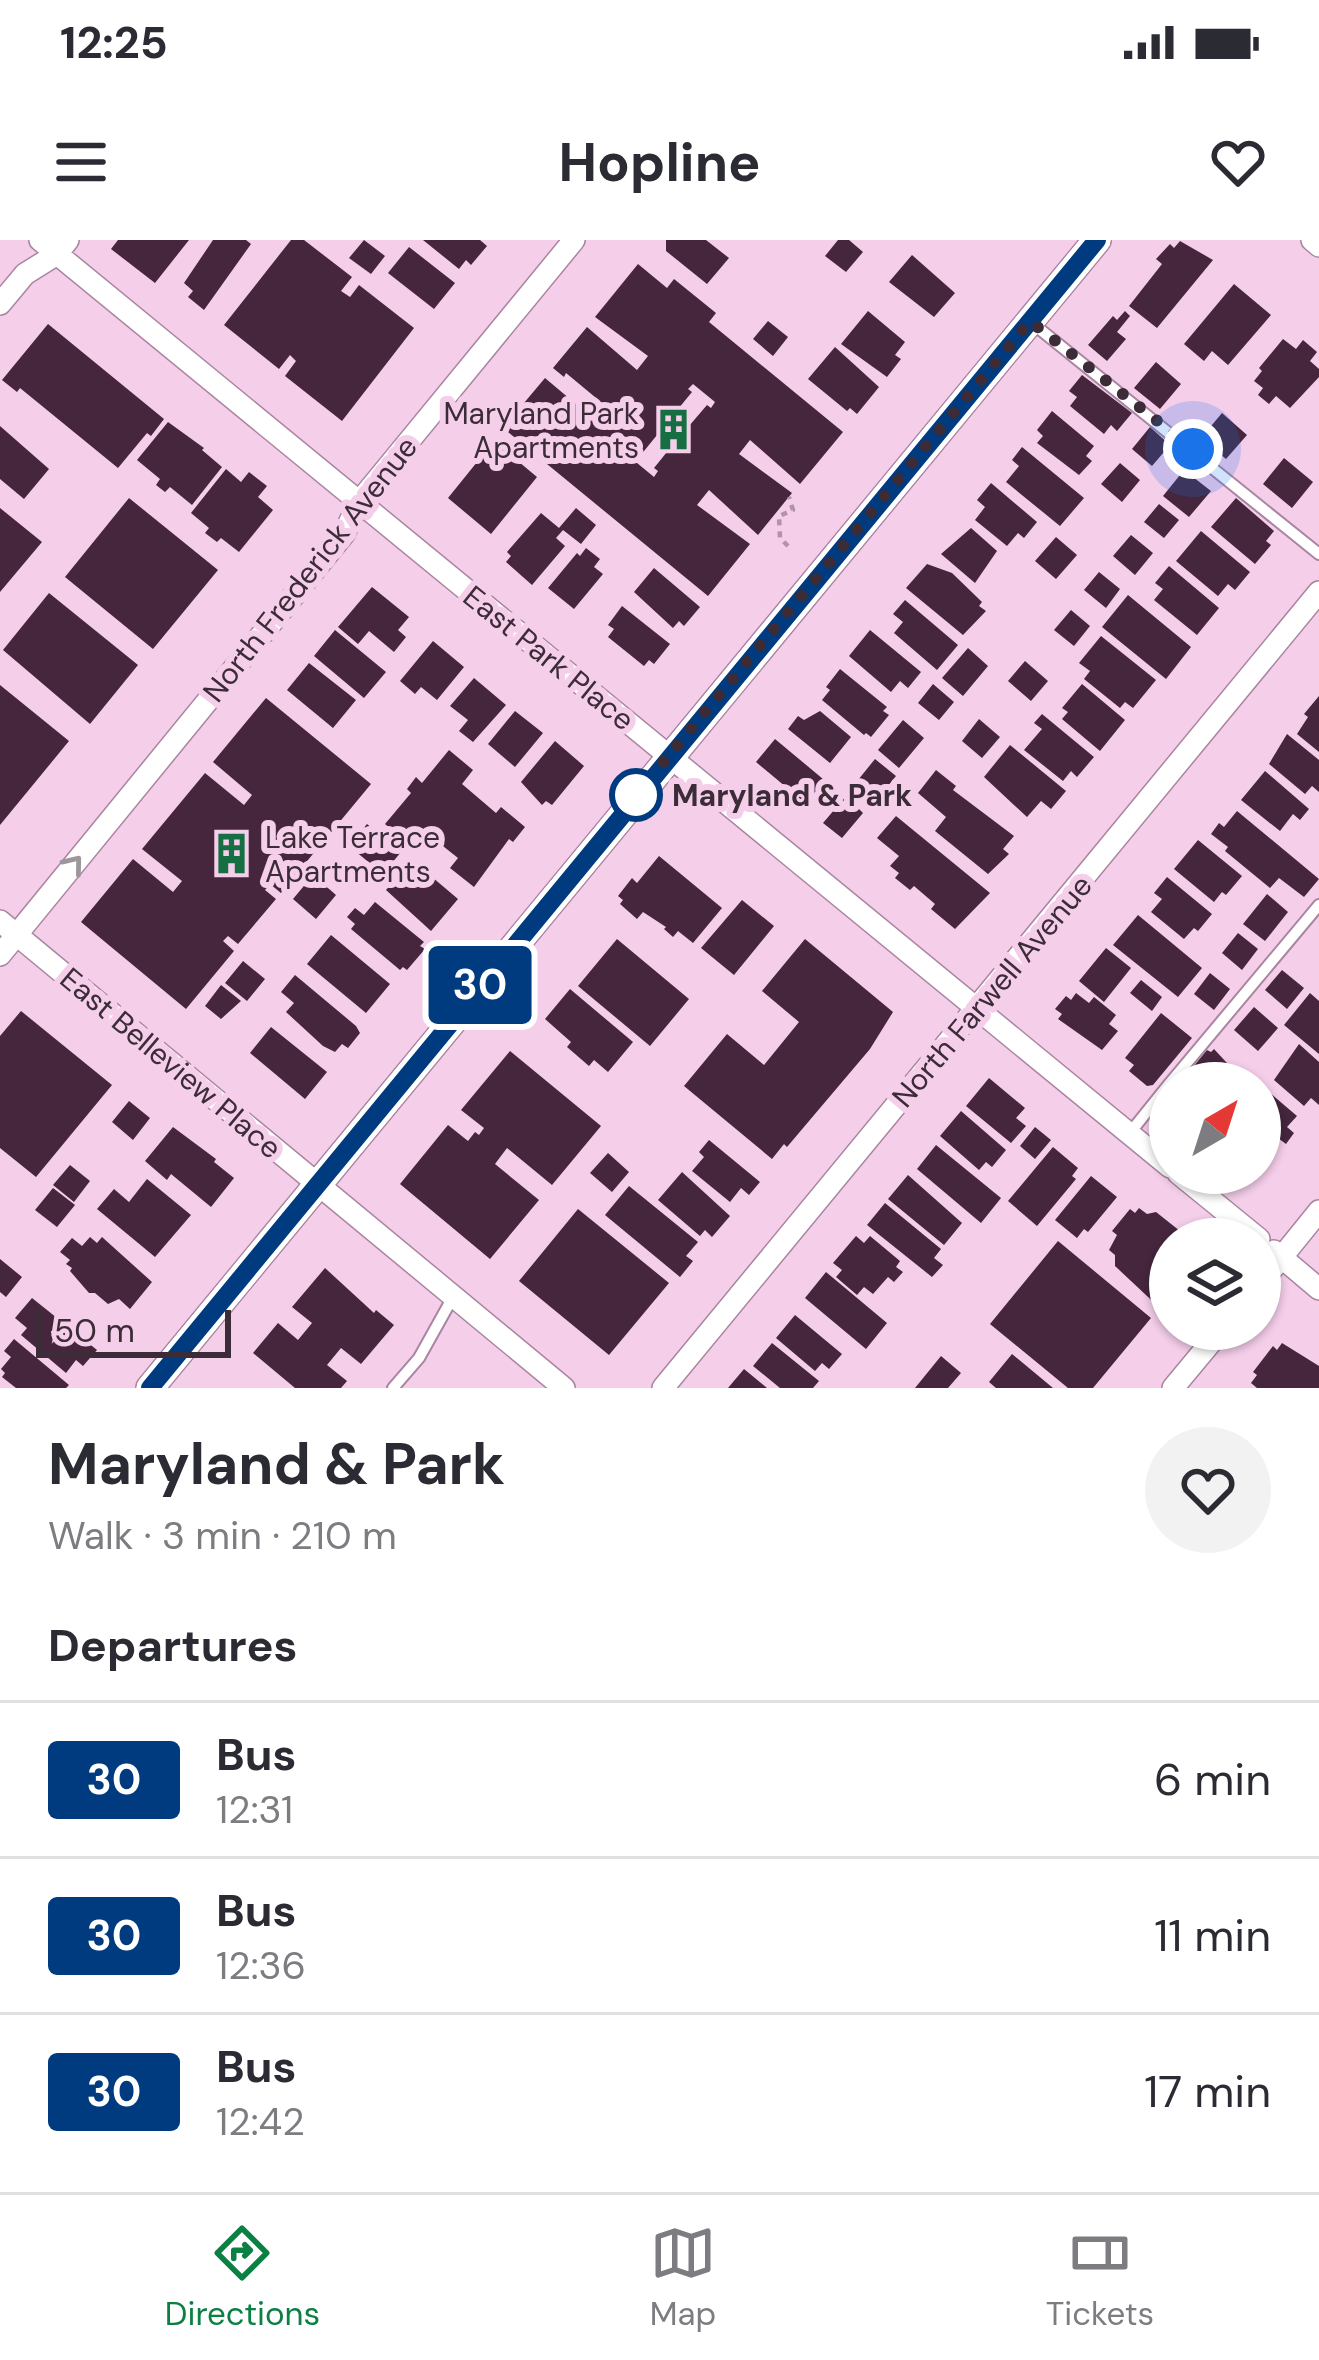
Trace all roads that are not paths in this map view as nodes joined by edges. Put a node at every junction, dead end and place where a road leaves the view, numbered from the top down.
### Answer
1 (574, 240) edge
2 (1097, 240) edge
3 (55, 244) edge
4 (0, 304) edge
5 (1030, 321) junction
6 (358, 502) junction
7 (1319, 554) edge
8 (1319, 592) edge
9 (669, 756) junction
10 (1319, 905) edge
11 (8, 928) edge
12 (0, 955) edge
13 (976, 1009) junction
14 (1188, 1062) edge
15 (1149, 1110) edge
16 (1130, 1134) junction
17 (1149, 1150) edge
18 (316, 1184) junction
19 (1204, 1194) edge
20 (1319, 1211) edge
21 (1234, 1218) edge
22 (1281, 1257) joint
23 (1319, 1289) edge
24 (453, 1297) junction
25 (1205, 1350) edge
26 (150, 1388) edge
27 (393, 1388) edge
28 (564, 1388) edge
29 (663, 1388) edge
30 (1173, 1388) edge

1 - 6 street, North Frederick Avenue
2 - 5 street
3 - 4 street
3 - 6 street, East Park Place
5 - 7 lane
5 - 9 street
6 - 9 street, East Park Place
11 -> 6 street, North Frederick Avenue
8 - 13 street, North Farwell Avenue
9 - 13 street, East Park Place
9 - 18 street
10 - 14 lane
11 - 12 street, North Frederick Avenue
11 - 18 street, East Belleview Place
13 - 16 street, East Park Place
13 - 29 street, North Farwell Avenue
15 - 16 lane
16 - 17 street, East Park Place
18 - 24 street, East Belleview Place
18 - 26 street
19 - 21 street
20 - 22 street
22 - 23 street
24 - 27 lane
24 - 28 street, East Belleview Place
25 - 30 street

